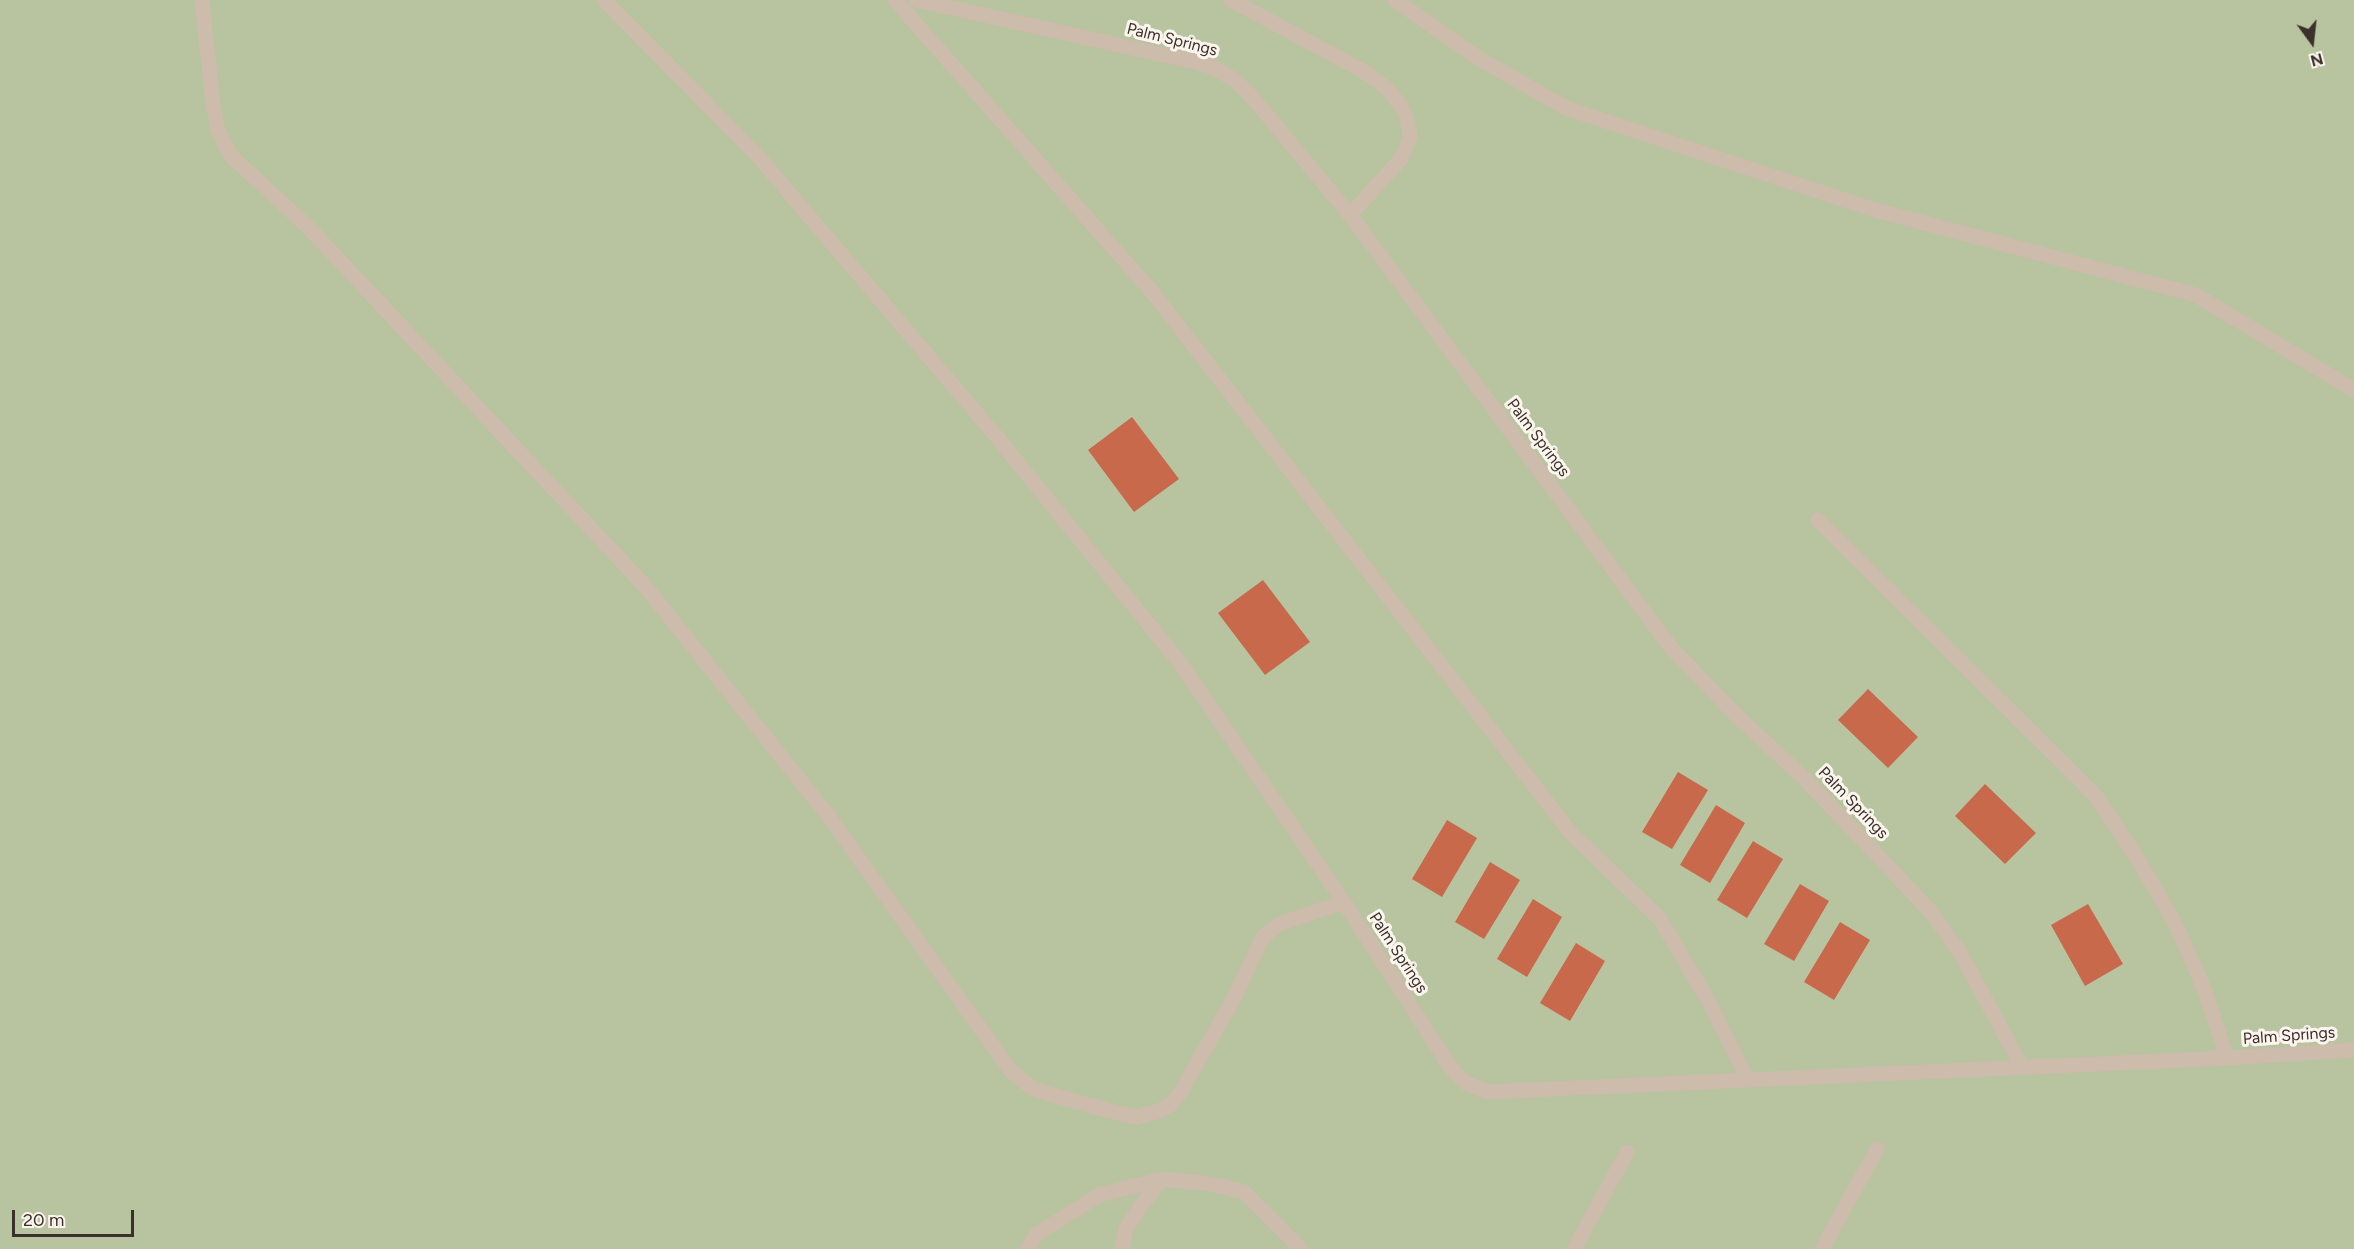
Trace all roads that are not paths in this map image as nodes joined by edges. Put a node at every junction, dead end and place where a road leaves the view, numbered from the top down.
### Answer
1 (202, 0) edge
2 (604, 0) edge
3 (896, 0) edge
4 (916, 0) edge
5 (1231, 0) edge
6 (1396, 0) edge
7 (1350, 215) junction
8 (2354, 390) edge
9 (1818, 520) dead end
10 (1344, 902) junction
11 (2354, 1050) edge
12 (2227, 1058) junction
13 (2022, 1067) junction
14 (1748, 1080) junction
15 (1877, 1149) dead end
16 (1627, 1152) dead end
17 (1162, 1179) junction
18 (1028, 1249) edge
19 (1122, 1249) edge
20 (1301, 1249) edge
21 (1574, 1249) edge
22 (1822, 1249) edge

1 - 10 street
2 - 10 street, Palm Springs
3 - 14 street
4 - 7 street, Palm Springs
5 - 7 street
6 - 8 street
7 - 13 street, Palm Springs
9 - 12 street, Palm Springs
10 - 14 street, Palm Springs
11 - 12 street, Palm Springs
12 - 13 street, Palm Springs
13 - 14 street, Palm Springs
15 - 22 street
16 - 21 street
17 - 18 street
17 - 19 street
17 - 20 street

